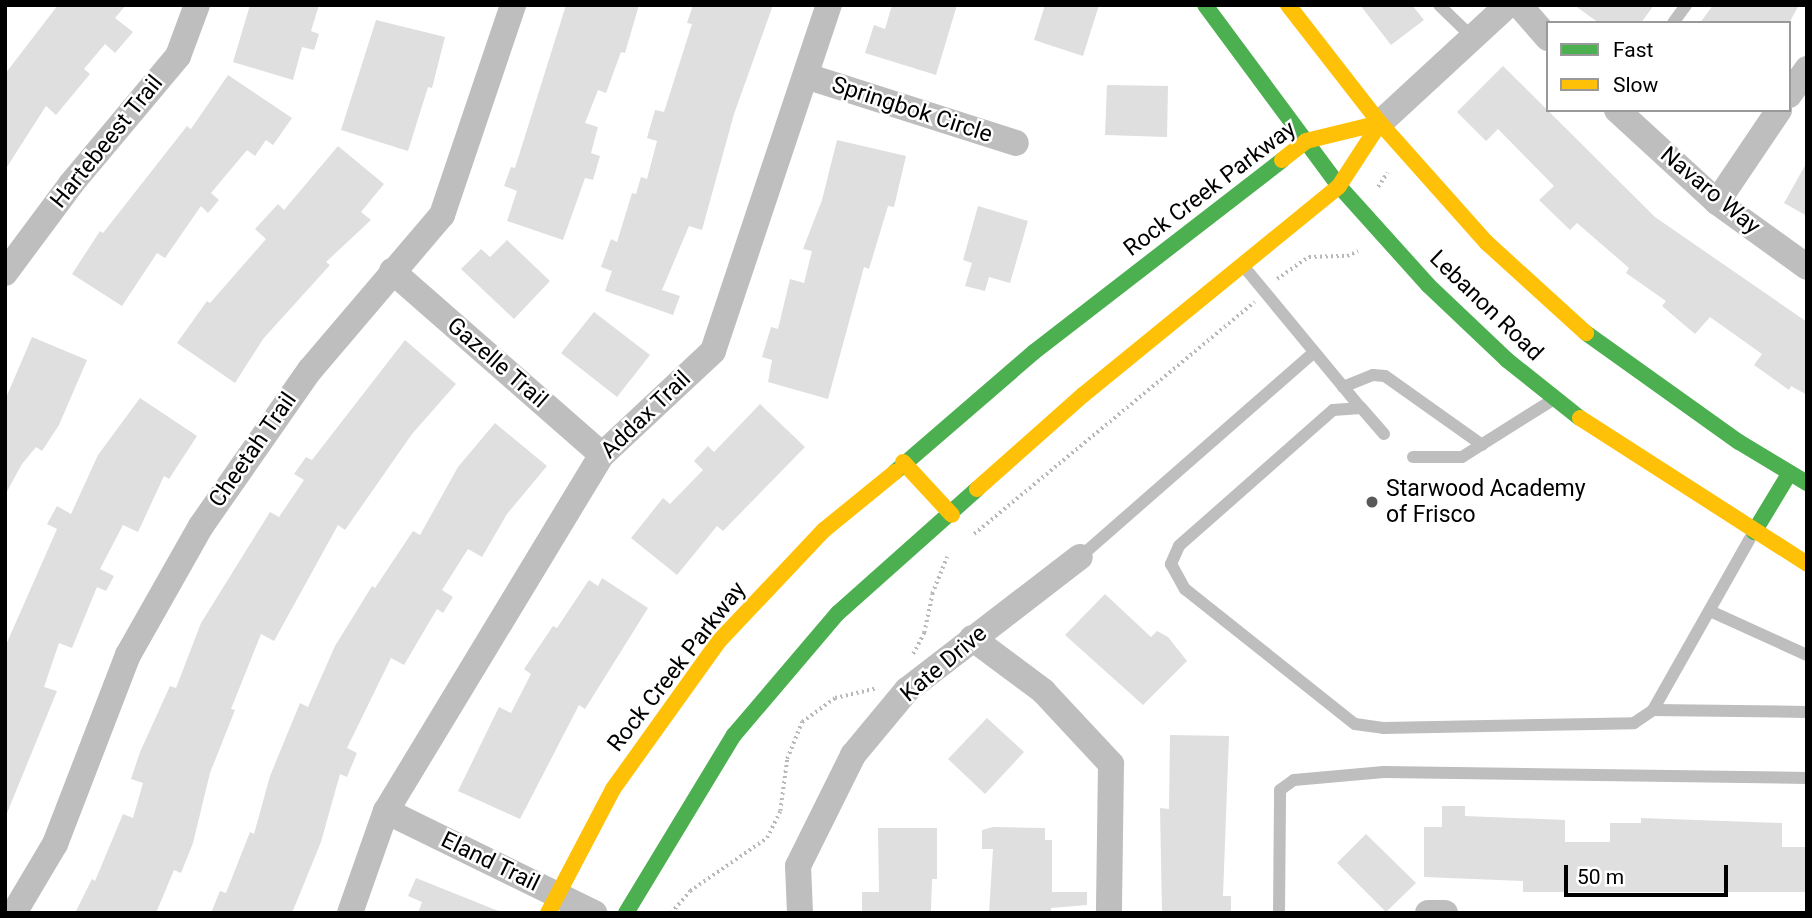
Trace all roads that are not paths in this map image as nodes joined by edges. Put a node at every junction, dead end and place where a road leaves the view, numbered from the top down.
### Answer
1 (197, 5) edge
2 (513, 5) edge
3 (830, 5) edge
4 (1205, 5) edge
5 (1288, 5) edge
6 (1439, 5) edge
7 (1508, 5) edge
8 (1519, 5) edge
9 (1686, 5) edge
10 (1674, 21) edge
11 (1546, 36) edge
12 (1472, 37) junction
13 (1807, 69) edge
14 (809, 77) junction
15 (1791, 92) edge
16 (1619, 112) edge
17 (1778, 112) edge
18 (1380, 123) junction
19 (1306, 141) junction
20 (1016, 143) dead end
21 (1339, 186) junction
22 (1717, 202) junction
23 (1242, 265) junction
24 (1807, 267) edge
25 (392, 271) junction
26 (5, 273) edge
27 (1314, 352) junction
28 (1343, 387) junction
29 (1554, 399) junction
30 (1361, 408) junction
31 (1384, 434) dead end
32 (1482, 445) junction
33 (601, 455) junction
34 (1413, 457) dead end
35 (903, 462) junction
36 (1789, 474) junction
37 (1807, 483) edge
38 (951, 515) junction
39 (1754, 532) junction
40 (1080, 556) joint
41 (1807, 564) edge
42 (1710, 611) junction
43 (972, 638) junction
44 (1807, 656) edge
45 (1653, 710) junction
46 (1807, 712) edge
47 (1807, 778) edge
48 (386, 811) junction
49 (553, 904) edge
50 (13, 913) edge
51 (350, 913) edge
52 (594, 913) edge
53 (626, 913) edge
54 (800, 913) edge
55 (1109, 913) edge
56 (1279, 913) edge
57 (1428, 913) edge
58 (1445, 913) edge

1 - 26 street, Hartebeest Trail
2 - 25 street, Cheetah Trail
3 - 14 street, Addax Trail
4 - 19 street, Lebanon Road
5 - 18 street, Lebanon Road
6 - 12 lane
7 - 12 street
8 - 11 street
9 - 10 lane
12 - 18 street
13 - 15 street
14 - 20 street, Springbok Circle
14 - 33 street, Addax Trail
16 - 22 street, Navaro Way
17 - 22 street
18 - 19 street, Rock Creek Parkway
18 - 21 street
18 - 36 street, Lebanon Road
19 - 21 street, Lebanon Road
19 - 35 street, Rock Creek Parkway
21 - 23 street
21 - 29 street, Lebanon Road
22 - 24 street, Navaro Way
23 - 27 lane
23 - 38 street
25 - 33 street, Gazelle Trail
25 - 50 street, Cheetah Trail
27 - 28 lane
27 - 40 lane
28 - 30 lane
28 - 32 lane
29 - 32 lane
29 - 39 street, Lebanon Road
30 - 31 lane
30 - 45 lane
32 - 34 lane
33 - 48 street, Addax Trail
35 - 38 street
35 - 49 street, Rock Creek Parkway
36 - 37 street, Lebanon Road
36 - 39 street
38 - 53 street
39 - 41 street, Lebanon Road
39 - 42 lane
40 - 43 street, Kate Drive
42 - 44 lane
42 - 45 lane
43 - 54 street, Kate Drive
43 - 55 street
45 - 46 lane
47 - 56 lane
48 - 49 street, Eland Trail
48 - 51 street, Addax Trail
49 - 52 street, Eland Trail
57 - 58 street

